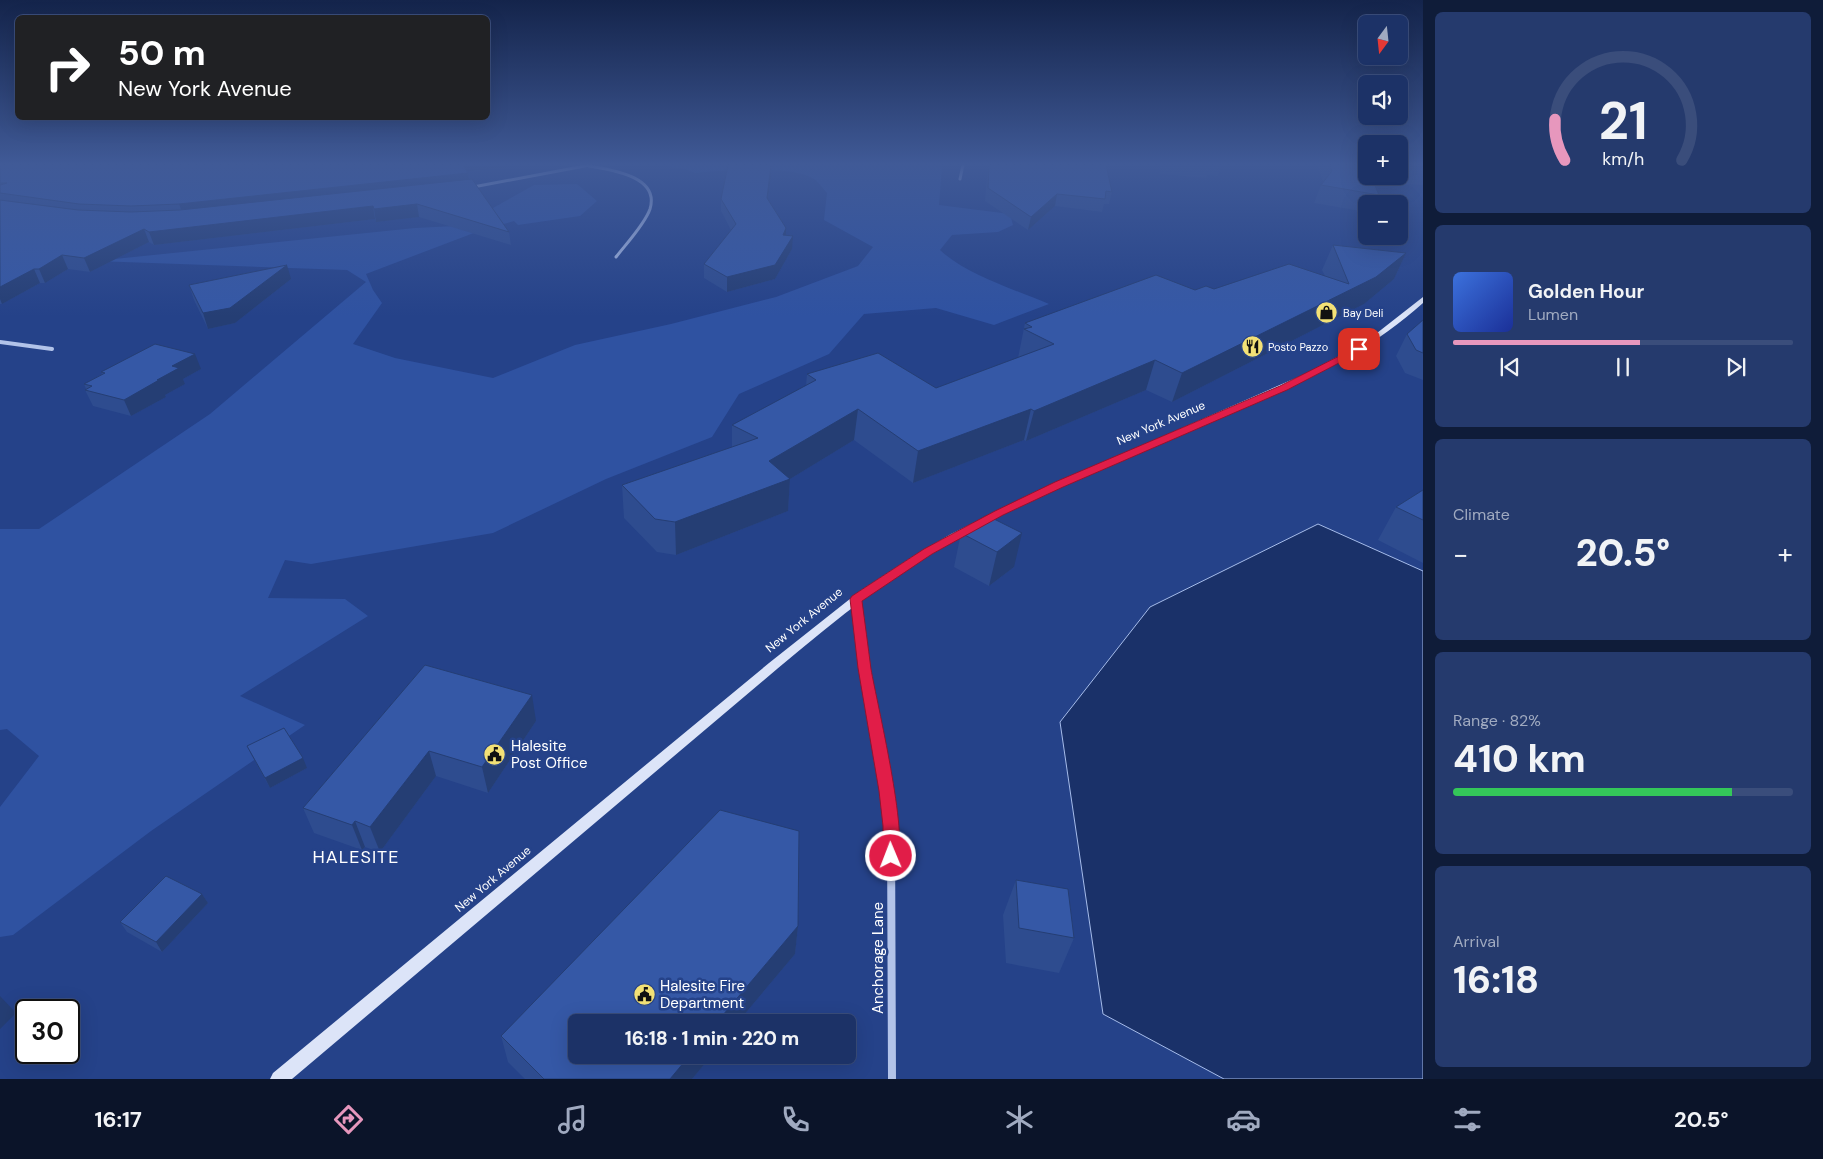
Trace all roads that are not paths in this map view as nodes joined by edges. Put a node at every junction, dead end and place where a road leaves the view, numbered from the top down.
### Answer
1 (645, 215) edge
2 (616, 257) dead end
3 (1423, 299) edge
4 (0, 342) edge
5 (52, 349) dead end
6 (856, 599) junction
7 (279, 1079) edge
8 (892, 1079) edge

1 - 2 street
3 - 6 street, New York Avenue
4 - 5 street
6 - 7 street, New York Avenue
6 - 8 street, Anchorage Lane

